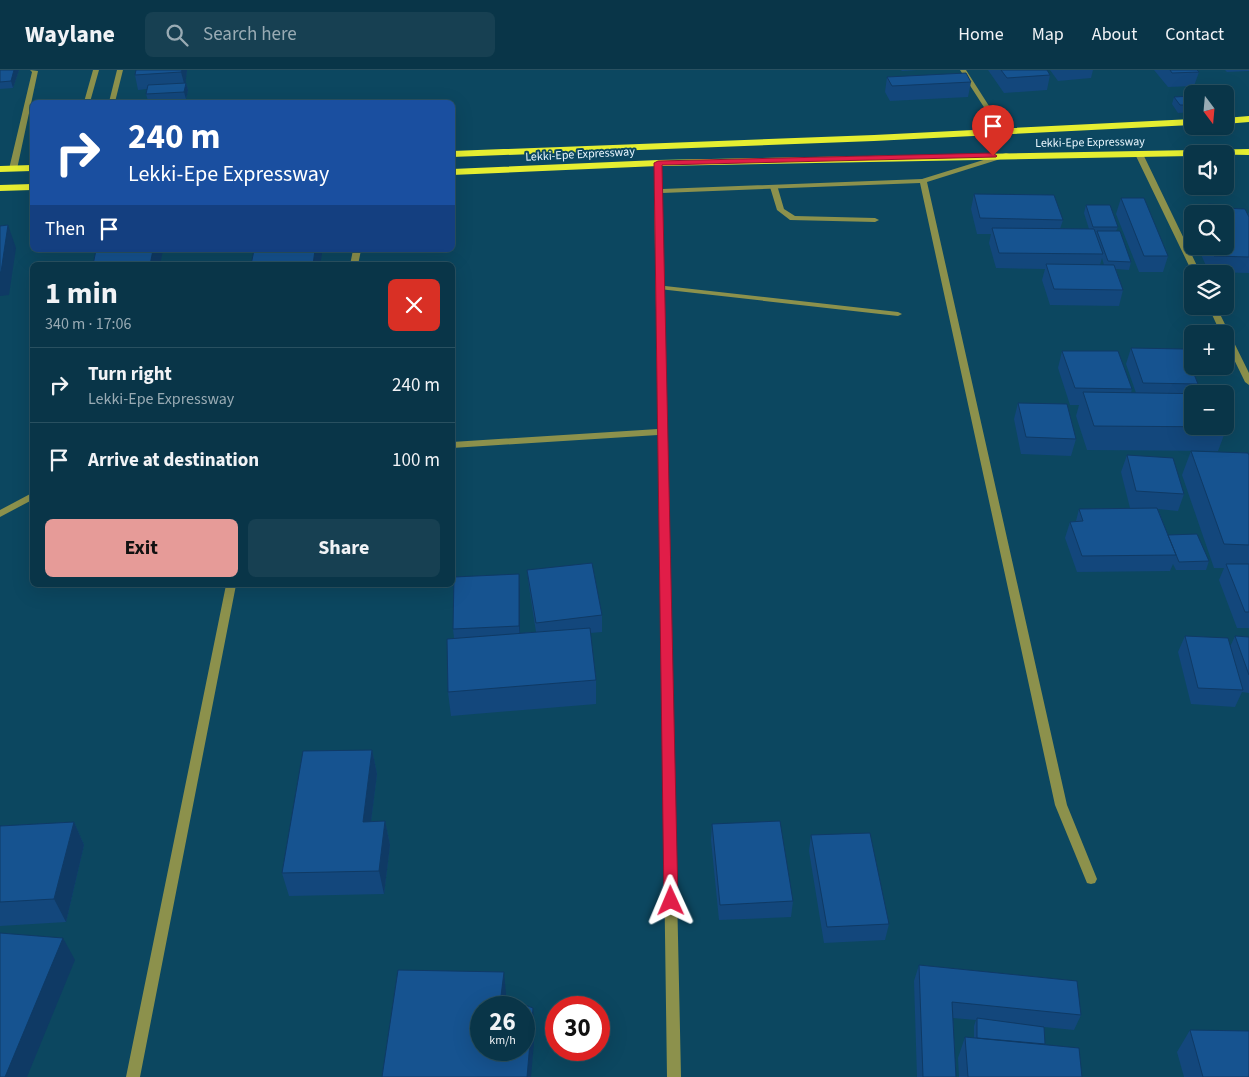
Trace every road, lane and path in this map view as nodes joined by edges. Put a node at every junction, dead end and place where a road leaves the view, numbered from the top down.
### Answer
1 (33, 70) edge
2 (96, 70) edge
3 (120, 70) edge
4 (963, 70) edge
5 (88, 100) edge
6 (112, 100) edge
7 (1249, 119) edge
8 (1234, 120) edge
9 (1184, 122) edge
10 (1002, 131) junction
11 (1249, 152) edge
12 (455, 154) edge
13 (1139, 154) junction
14 (1010, 155) junction
15 (658, 163) junction
16 (30, 168) edge
17 (0, 169) edge
18 (13, 169) junction
19 (455, 172) edge
20 (923, 181) junction
21 (774, 186) junction
22 (30, 187) edge
23 (0, 188) edge
24 (658, 191) junction
25 (875, 220) dead end
26 (1193, 265) edge
27 (659, 287) junction
28 (898, 314) dead end
29 (1217, 315) edge
30 (1245, 367) edge
31 (1249, 382) edge
32 (662, 432) junction
33 (455, 445) edge
34 (30, 497) edge
35 (0, 514) edge
36 (231, 587) edge
37 (1091, 879) dead end
38 (133, 1077) edge
39 (674, 1077) edge

1 - 18 street
2 - 5 street
3 - 6 street
4 - 10 street
7 - 8 highway
9 - 10 highway, Lekki-Epe Expressway
10 - 12 highway, Lekki-Epe Expressway
11 - 13 highway, Lekki-Epe Expressway
13 - 14 highway, Lekki-Epe Expressway
13 - 26 street
14 - 15 highway, Lekki-Epe Expressway
14 - 20 street
15 - 19 highway, Lekki-Epe Expressway
15 - 24 street
16 - 18 highway
17 - 18 highway
20 - 21 street
20 - 37 street
21 - 24 street
21 - 25 street
22 - 23 highway
24 - 27 street
27 - 28 street
27 - 32 street
29 - 30 street
30 - 31 street
32 - 33 street
32 - 39 street
34 - 35 street
36 - 38 street

